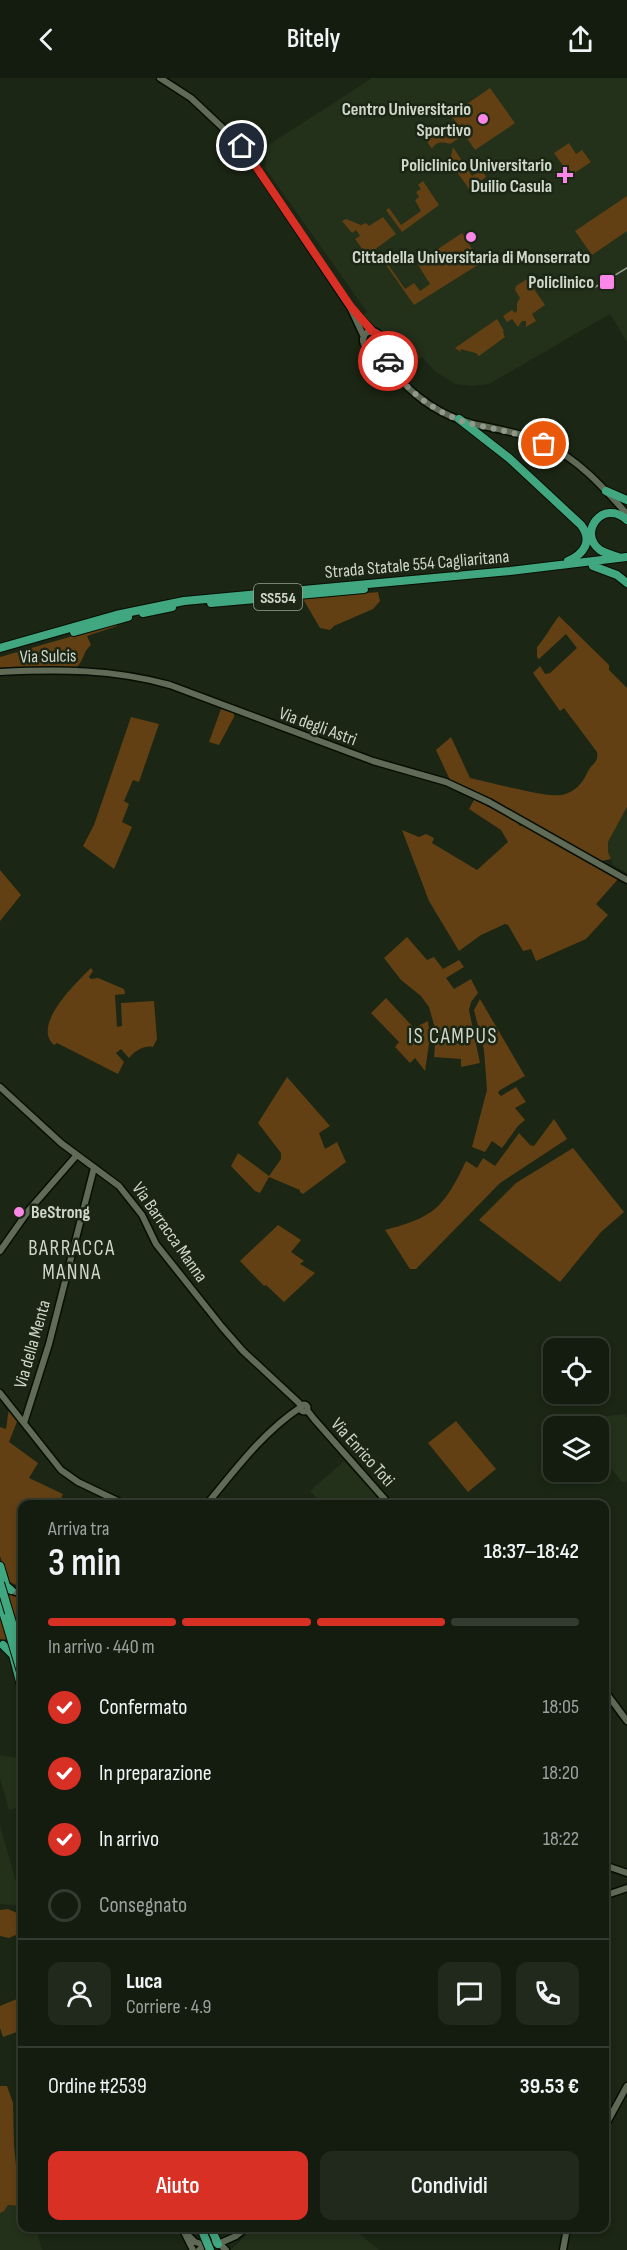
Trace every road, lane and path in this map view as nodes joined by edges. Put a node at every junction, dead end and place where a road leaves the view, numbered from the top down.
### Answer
1 (160, 78) edge
2 (351, 307) junction
3 (373, 332) junction
4 (364, 337) junction
5 (381, 343) junction
6 (369, 349) junction
7 (388, 363) junction
8 (459, 419) junction
9 (606, 491) junction
10 (627, 500) edge
11 (627, 514) edge
12 (627, 520) edge
13 (625, 558) edge
14 (561, 565) junction
15 (593, 566) junction
16 (627, 583) edge
17 (312, 594) junction
18 (298, 599) dead end
19 (216, 603) junction
20 (253, 604) dead end
21 (0, 648) edge
22 (0, 653) edge
23 (96, 671) joint
24 (0, 672) edge
25 (627, 880) edge
26 (0, 1087) edge
27 (76, 1156) junction
28 (94, 1168) junction
29 (0, 1251) edge
30 (0, 1393) edge
31 (304, 1410) junction
32 (24, 1423) junction
33 (116, 1500) edge
34 (210, 1500) edge
35 (385, 1500) edge
36 (0, 1566) edge
37 (0, 1583) edge
38 (11, 1590) junction
39 (0, 1591) edge
40 (18, 1593) edge
41 (0, 1603) edge
42 (18, 1643) edge
43 (18, 1643) edge
44 (2, 1644) edge
45 (18, 1662) edge
46 (18, 1666) edge
47 (609, 1697) edge
48 (627, 1720) edge
49 (609, 1867) edge
50 (627, 1873) edge
51 (627, 1888) edge
52 (609, 1894) edge
53 (627, 2086) edge
54 (609, 2119) edge
55 (185, 2232) edge
56 (186, 2232) edge
57 (202, 2232) edge
58 (206, 2232) edge
59 (210, 2232) edge
60 (241, 2232) edge
61 (566, 2232) edge
62 (236, 2236) junction
63 (208, 2248) edge
64 (193, 2250) edge
65 (228, 2250) edge
66 (563, 2250) edge

1 - 2 street
2 - 3 street
2 - 4 street
3 - 4 street
3 - 5 street
4 - 6 street
5 - 6 street
5 - 7 street
6 - 7 street
7 - 8 street
8 - 9 street
8 - 14 highway
9 - 10 highway
9 - 11 street
12 - 13 highway
13 - 14 highway, Strada Statale 554 Cagliaritana / SS554
13 - 15 highway, Strada Statale 554 Cagliaritana / SS554
14 - 21 highway, Strada Statale 554 Cagliaritana / SS554
15 - 16 highway
15 - 17 highway, Strada Statale 554 Cagliaritana / SS554
17 - 18 highway
17 - 19 highway, Strada Statale 554 Cagliaritana / SS554
19 - 20 highway
19 - 22 highway, Strada Statale 554 Cagliaritana / SS554
23 - 24 street, Via Sulcis
23 - 25 street, Via degli Astri
26 - 27 street, Via Barracca Manna
27 - 28 street, Via Barracca Manna
27 - 29 street
28 - 31 street, Via Barracca Manna
28 - 32 street, Via della Menta
30 - 32 street
31 - 34 street
31 - 35 street, Via Enrico Toti
32 - 33 street
36 - 38 highway
37 - 42 highway, bridge
38 - 39 street
38 - 40 street
41 - 45 highway, bridge
43 - 44 street
44 - 46 highway
47 - 48 street
49 - 50 street
51 - 52 street
53 - 54 street
55 - 64 street
56 - 63 street
57 - 63 highway, bridge
58 - 63 highway, bridge
59 - 63 highway
60 - 62 street
61 - 66 street
62 - 63 street
62 - 65 street
63 - 65 street

